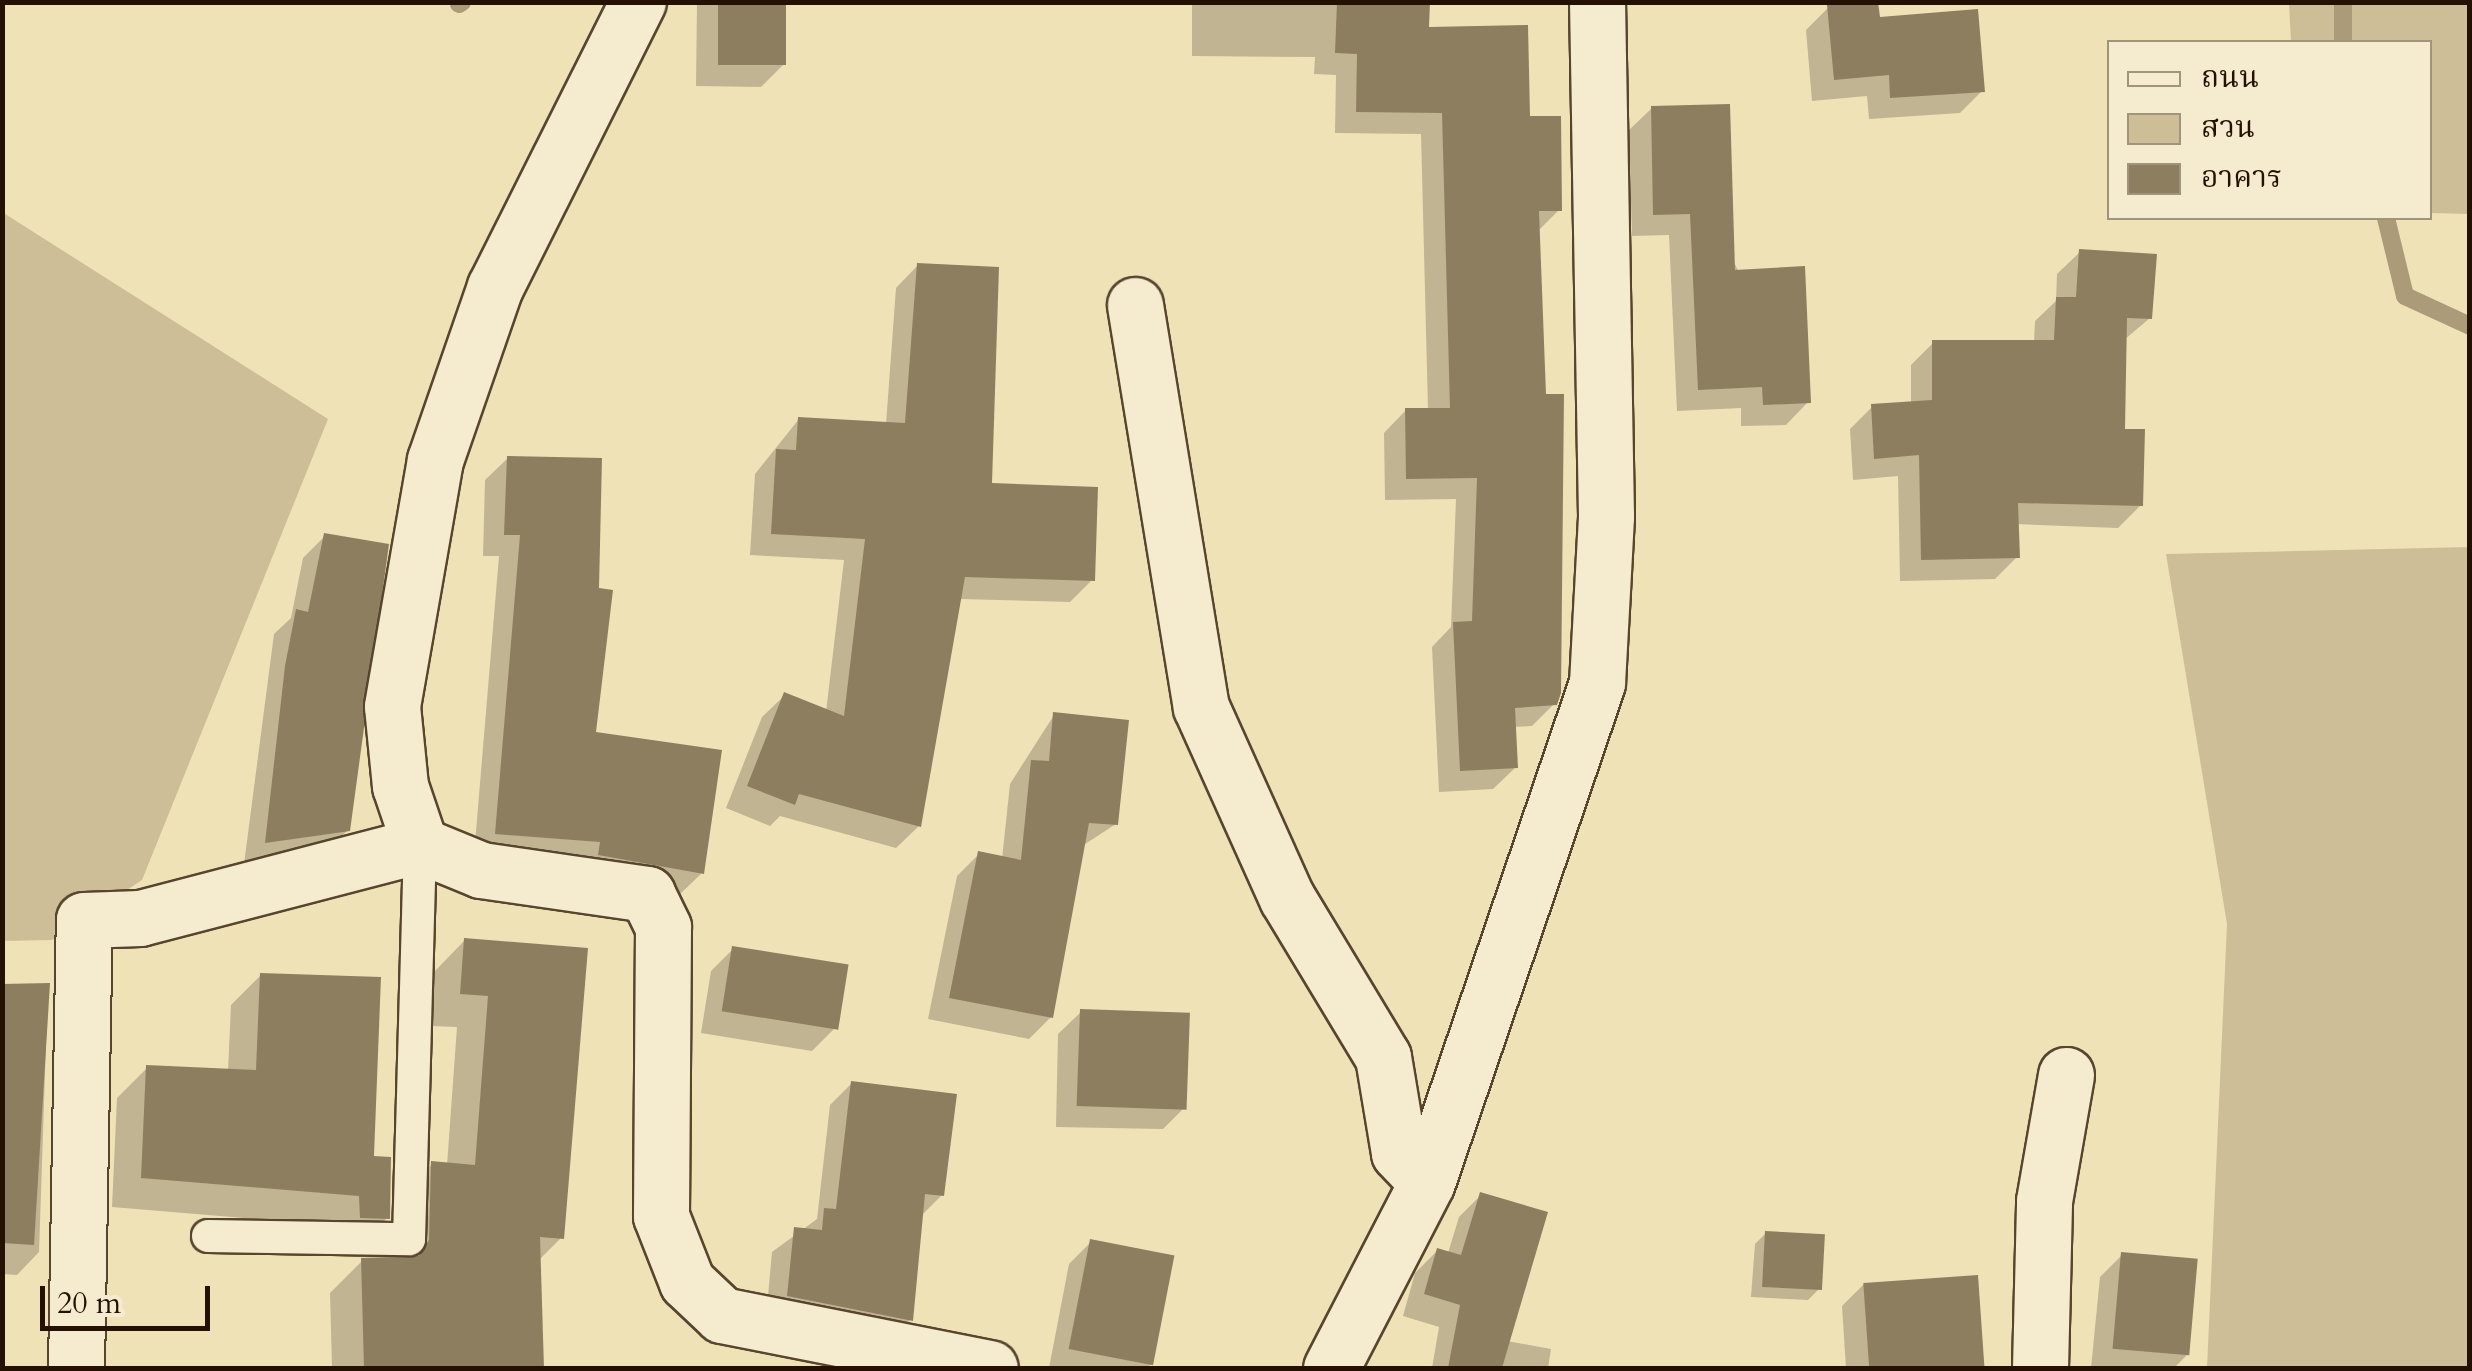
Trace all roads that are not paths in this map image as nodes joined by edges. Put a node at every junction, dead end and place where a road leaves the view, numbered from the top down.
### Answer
1 (638, 2) edge
2 (1597, 2) edge
3 (1135, 305) dead end
4 (420, 845) junction
5 (2066, 1075) dead end
6 (1426, 1182) junction
7 (208, 1236) dead end
8 (76, 1368) edge
9 (990, 1368) edge
10 (1331, 1368) edge
11 (2040, 1368) edge

1 - 4 street
2 - 6 street
3 - 6 street
4 - 7 lane
4 - 8 street
4 - 9 street
5 - 11 street
6 - 10 street

